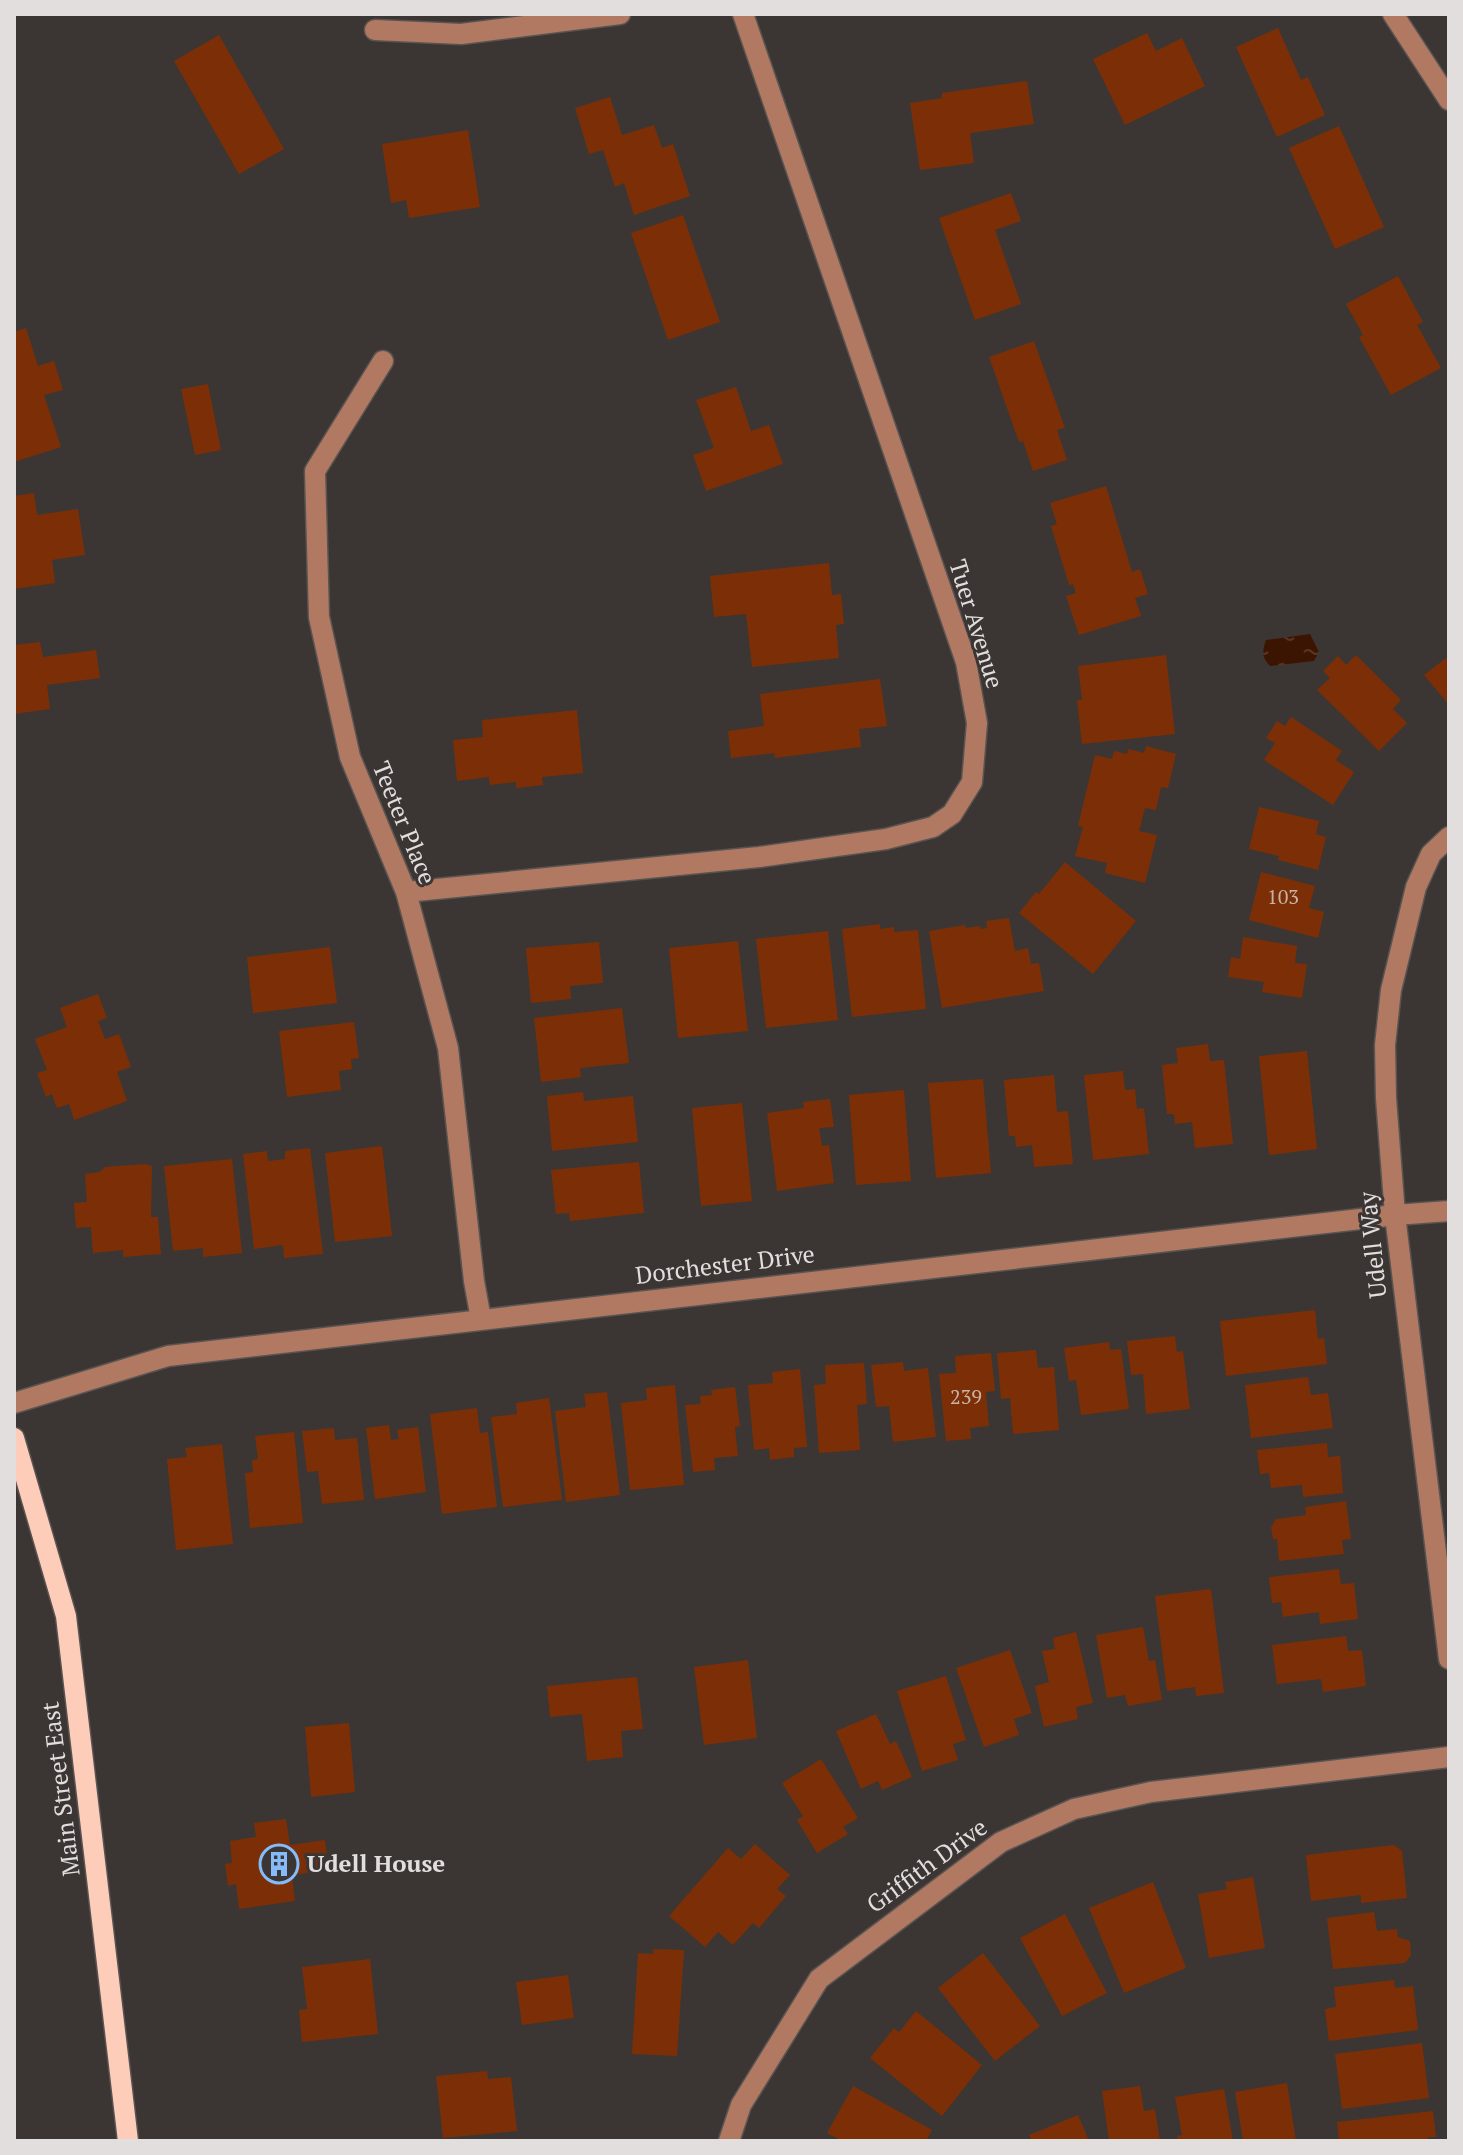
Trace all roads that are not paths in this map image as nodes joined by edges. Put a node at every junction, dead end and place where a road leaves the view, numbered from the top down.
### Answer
1 (620, 14) edge
2 (743, 14) edge
3 (1393, 14) edge
4 (375, 30) dead end
5 (1449, 100) edge
6 (383, 361) dead end
7 (1449, 837) edge
8 (406, 892) junction
9 (1449, 1211) edge
10 (1395, 1215) junction
11 (481, 1319) junction
12 (14, 1403) edge
13 (14, 1438) edge
14 (1449, 1659) edge
15 (1449, 1757) edge
16 (128, 2141) edge
17 (729, 2141) edge

1 - 4 street
2 - 8 street, Tuer Avenue
3 - 5 street
6 - 8 street, Teeter Place
7 - 10 street, Udell Way
8 - 11 street, Teeter Place
9 - 10 street, Dorchester Drive
10 - 11 street, Dorchester Drive
10 - 14 street, Udell Way
11 - 12 street, Dorchester Drive
13 - 16 main road, Main Street East
15 - 17 street, Griffith Drive

